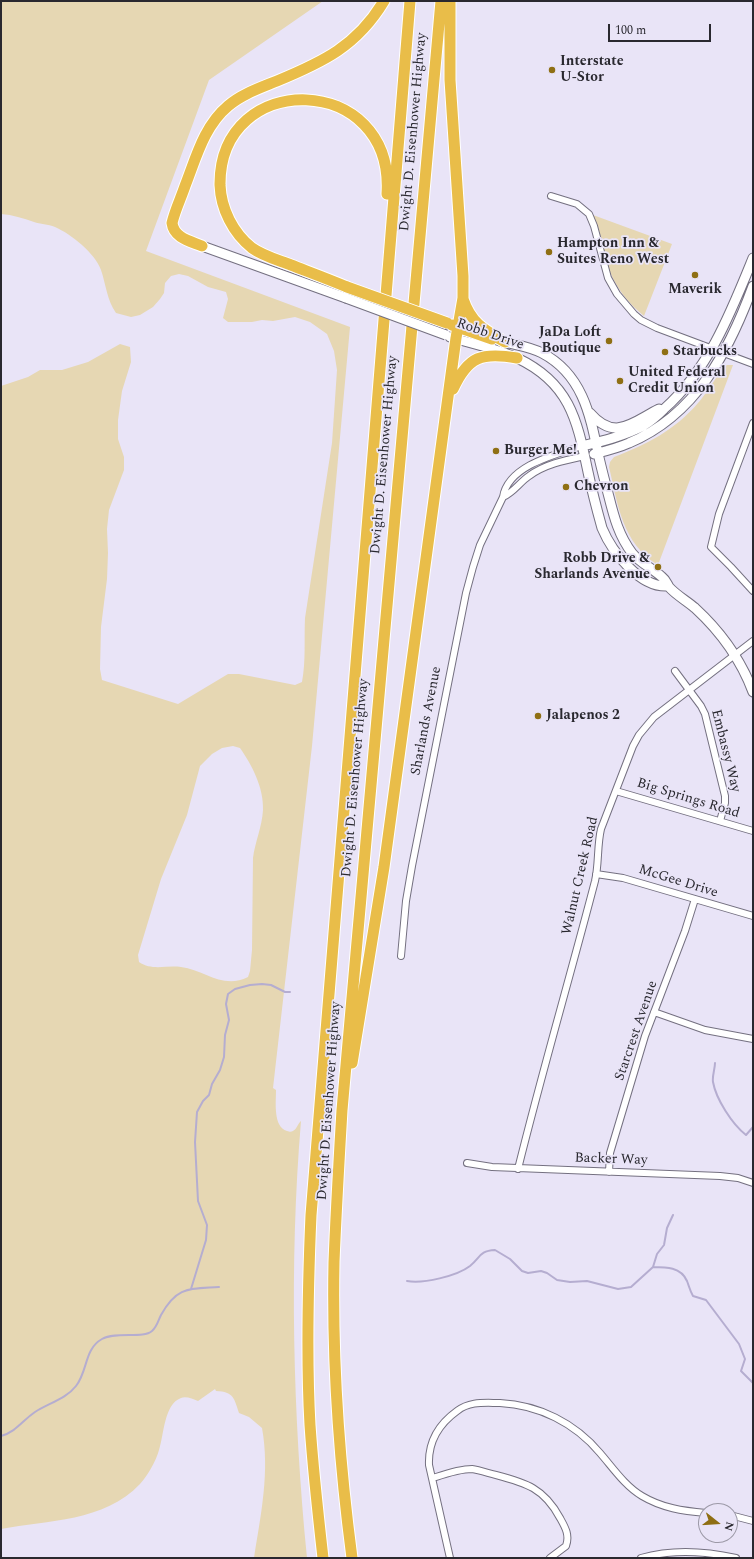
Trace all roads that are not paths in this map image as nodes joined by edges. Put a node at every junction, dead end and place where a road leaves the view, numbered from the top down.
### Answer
1 (384, 1) edge
2 (410, 1) edge
3 (441, 1) edge
4 (450, 1) edge
5 (551, 196) dead end
6 (202, 246) joint
7 (753, 258) edge
8 (753, 286) edge
9 (463, 298) junction
10 (452, 331) junction
11 (505, 342) junction
12 (381, 347) junction
13 (712, 348) junction
14 (723, 352) junction
15 (516, 358) junction
16 (753, 364) edge
17 (671, 403) junction
18 (446, 410) junction
19 (589, 412) junction
20 (753, 423) edge
21 (596, 443) junction
22 (582, 446) junction
23 (598, 453) junction
24 (585, 456) junction
25 (503, 497) junction
26 (668, 586) junction
27 (753, 591) edge
28 (753, 641) edge
29 (734, 655) junction
30 (675, 671) dead end
31 (689, 689) junction
32 (753, 692) edge
33 (616, 790) junction
34 (720, 821) junction
35 (753, 831) edge
36 (596, 874) junction
37 (695, 899) junction
38 (753, 916) edge
39 (401, 956) dead end
40 (654, 1012) junction
41 (753, 1039) edge
42 (342, 1110) junction
43 (467, 1163) dead end
44 (518, 1169) junction
45 (609, 1172) junction
46 (753, 1183) edge
47 (433, 1478) junction
48 (698, 1512) edge
49 (738, 1517) edge
50 (753, 1521) edge
51 (323, 1558) edge
52 (352, 1558) edge
53 (450, 1558) edge
54 (550, 1558) edge
55 (641, 1558) edge
56 (736, 1558) edge

1 - 6 highway
2 - 12 highway, Dwight D. Eisenhower Highway
3 - 42 highway, Dwight D. Eisenhower Highway
4 - 9 highway
5 - 13 street
6 - 10 main road, Robb Drive, bridge
7 - 13 main road, Sharlands Avenue
8 - 14 main road, Sharlands Avenue
9 - 10 highway
9 - 11 highway
10 - 11 highway
10 - 12 highway, bridge
10 - 15 main road, Robb Drive
10 - 18 highway
11 - 19 main road, Robb Drive
12 - 51 highway, Dwight D. Eisenhower Highway
13 - 14 street
13 - 17 main road, Sharlands Avenue
14 - 16 street
14 - 23 main road, Sharlands Avenue
15 - 18 highway
15 - 22 main road, Robb Drive
17 - 19 main road
17 - 21 main road, Sharlands Avenue
18 - 42 highway
19 - 21 main road, Robb Drive
20 - 27 street
21 - 22 main road, Sharlands Avenue
21 - 23 main road, Robb Drive
22 - 24 main road, Robb Drive
22 - 25 street, Sharlands Avenue
23 - 24 main road, Sharlands Avenue
23 - 26 main road, Robb Drive
24 - 25 street, Sharlands Avenue
24 - 26 main road, Robb Drive
25 - 39 street, Sharlands Avenue
26 - 29 main road, Robb Drive
28 - 29 street, Walnut Creek Road
29 - 31 street, Walnut Creek Road
29 - 32 main road, Robb Drive
30 - 31 street, Embassy Way
31 - 33 street, Walnut Creek Road
31 - 34 street, Embassy Way
33 - 34 street, Big Springs Road
33 - 36 street, Walnut Creek Road
34 - 35 street, Big Springs Road
36 - 37 street, McGee Drive
36 - 44 street, Walnut Creek Road
37 - 38 street, McGee Drive
37 - 40 street, Starcrest Avenue
40 - 41 street
40 - 45 street, Starcrest Avenue
42 - 52 highway, Dwight D. Eisenhower Highway
43 - 44 street, Backer Way
44 - 45 street, Backer Way
45 - 46 street, Backer Way
47 - 48 street
47 - 53 street
47 - 54 street
49 - 50 street
55 - 56 street

